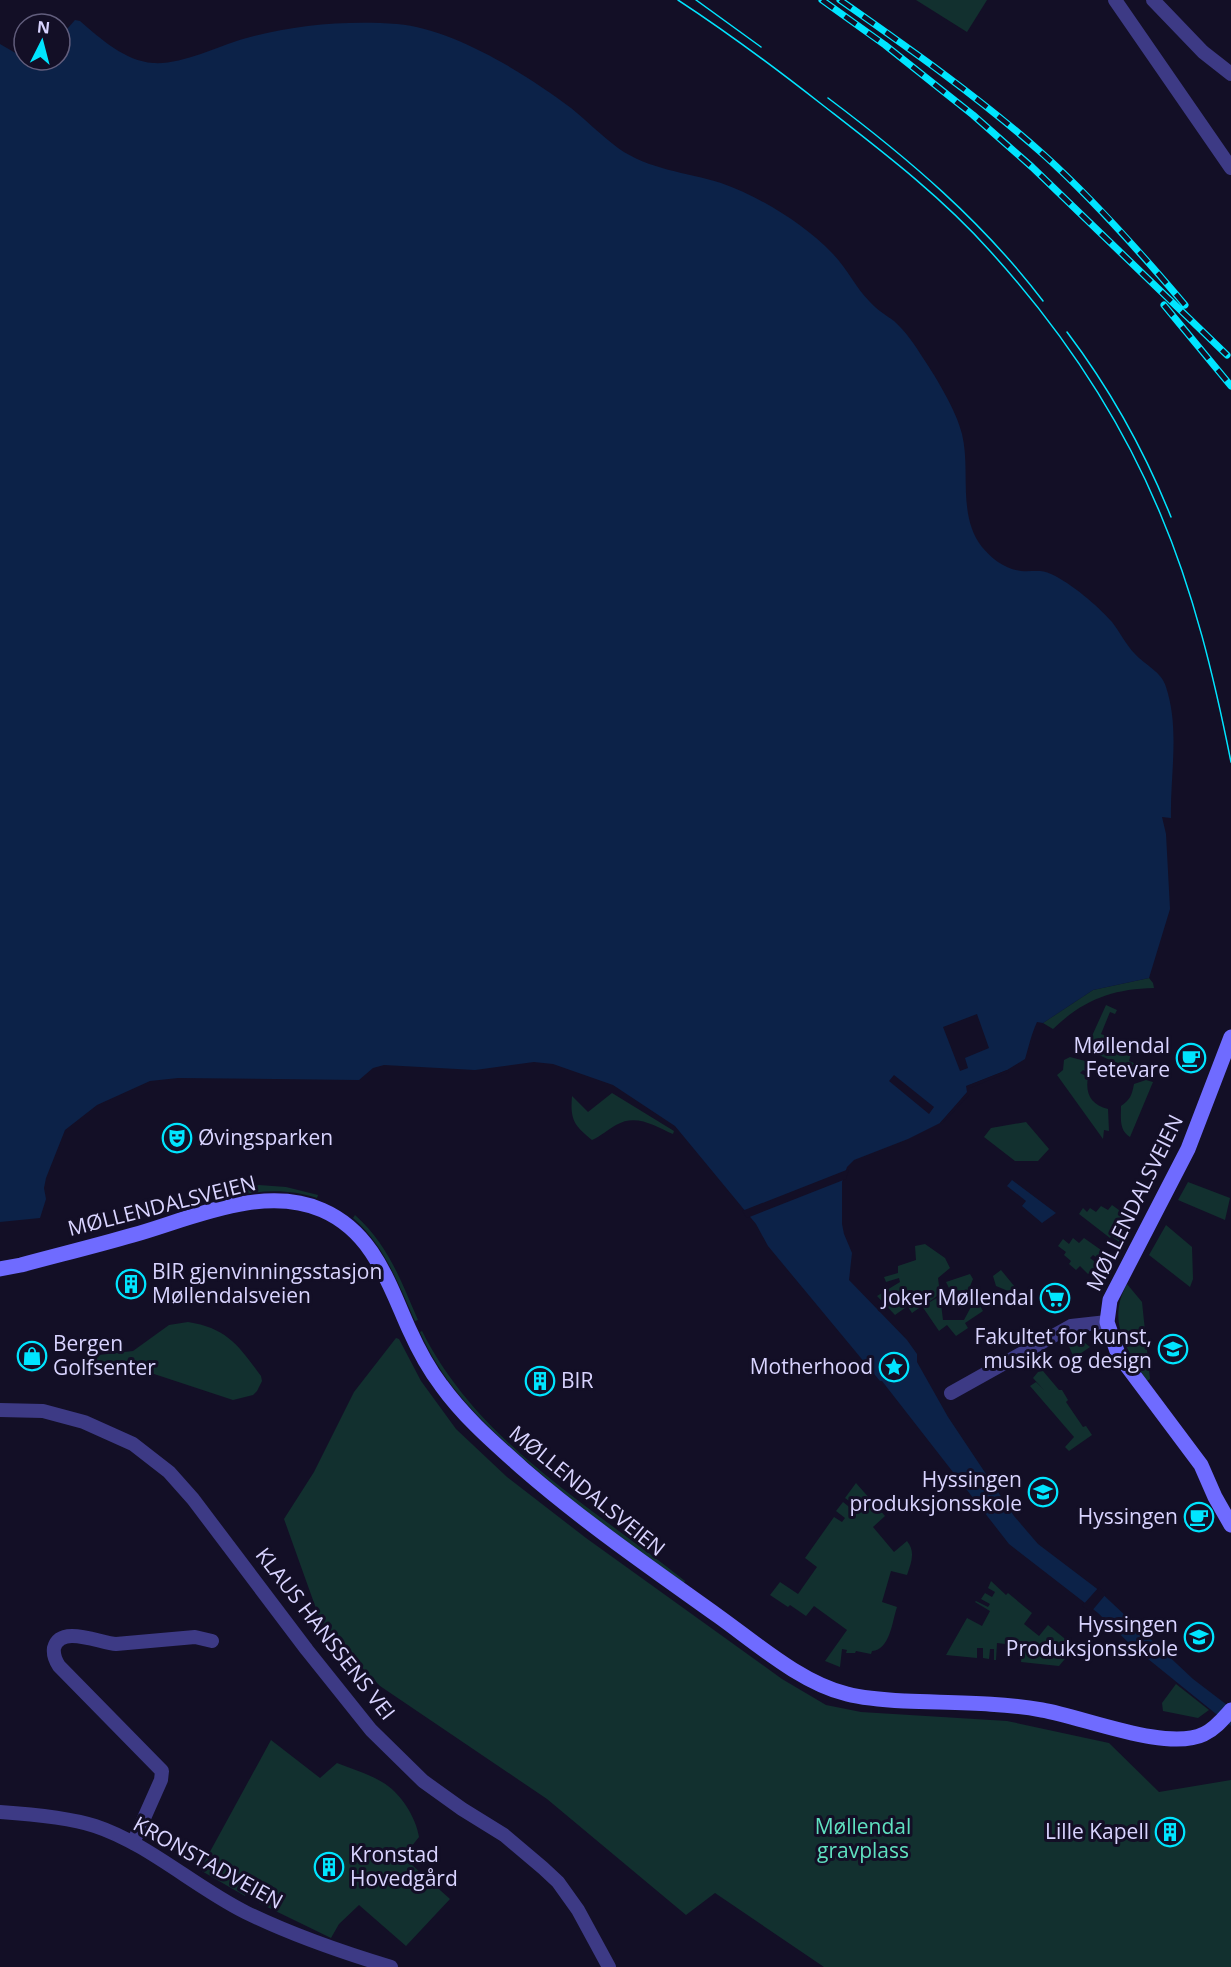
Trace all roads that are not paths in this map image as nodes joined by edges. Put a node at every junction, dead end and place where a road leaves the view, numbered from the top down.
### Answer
1 (1115, 0) edge
2 (1153, 0) edge
3 (1231, 74) edge
4 (1231, 168) edge
5 (1231, 1037) edge
6 (0, 1269) edge
7 (1107, 1322) junction
8 (951, 1393) dead end
9 (0, 1410) edge
10 (1231, 1526) edge
11 (212, 1641) dead end
12 (1226, 1715) edge
13 (0, 1812) edge
14 (134, 1843) junction
15 (391, 1967) edge
16 (609, 1967) edge

1 - 4 street
2 - 3 street
5 - 7 street, MØLLENDALSVEIEN
6 - 12 street, MØLLENDALSVEIEN
7 - 8 street, MØLLENDALSVEIEN
7 - 10 street, MØLLENDALSVEIEN
9 - 16 street, KLAUS HANSSENS VEI
11 - 14 street
13 - 14 street, KRONSTADVEIEN
14 - 15 street, KRONSTADVEIEN

